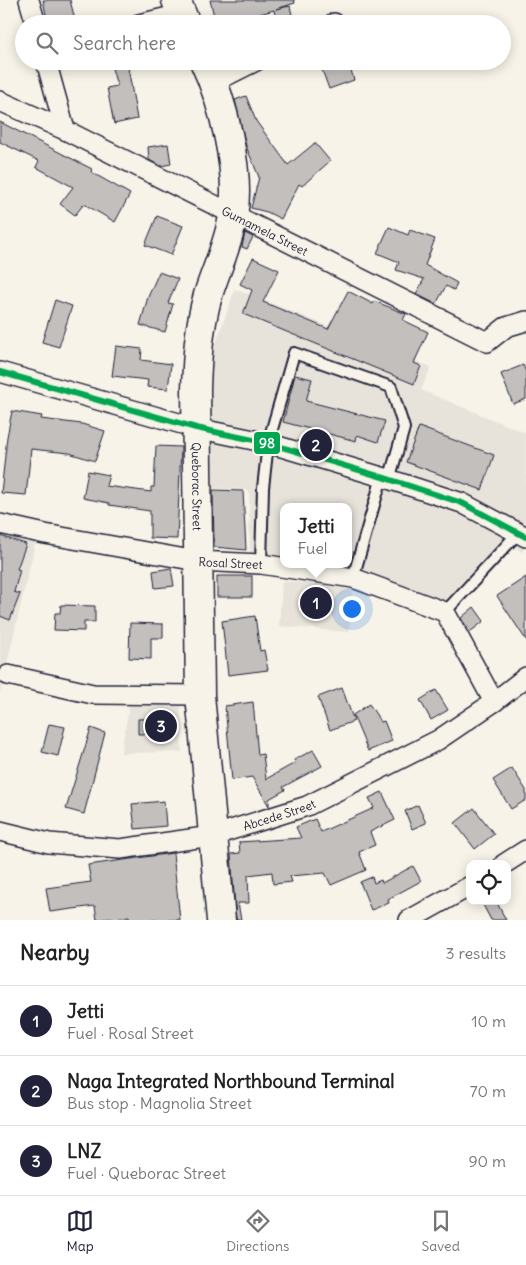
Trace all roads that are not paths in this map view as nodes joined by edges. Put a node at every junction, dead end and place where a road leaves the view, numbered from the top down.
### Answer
1 (29, 0) edge
2 (33, 15) edge
3 (48, 70) edge
4 (209, 72) edge
5 (0, 101) edge
6 (65, 130) junction
7 (234, 216) junction
8 (526, 322) edge
9 (0, 372) edge
10 (196, 428) junction
11 (268, 443) junction
12 (386, 478) junction
13 (0, 524) edge
14 (522, 534) edge
15 (197, 561) junction
16 (261, 564) junction
17 (280, 567) edge
18 (287, 568) edge
19 (353, 578) junction
20 (445, 612) junction
21 (4, 674) edge
22 (526, 677) edge
23 (200, 695) junction
24 (494, 702) junction
25 (0, 831) edge
26 (212, 836) junction
27 (526, 850) edge
28 (510, 860) edge
29 (466, 888) edge
30 (221, 920) edge
31 (409, 920) edge

1 - 2 street
3 - 6 street
4 - 7 street, Queborac Street
5 - 6 street, Gumamela Street
6 - 7 street, Gumamela Street
7 - 8 street, Gumamela Street
7 - 10 street, Queborac Street
9 - 10 street
10 - 11 street
10 - 15 street, Queborac Street
11 - 12 street
11 - 12 lane
11 - 16 lane
12 - 14 street
12 - 19 lane
13 - 15 street, Rosal Street
14 - 20 lane
15 - 16 street, Rosal Street
15 - 23 street, Queborac Street
16 - 17 street, Rosal Street
18 - 19 street, Rosal Street
19 - 20 street, Rosal Street
20 - 24 street
21 - 23 street
22 - 24 street, Abcede Street
23 - 26 street, Queborac Street
24 - 26 street, Abcede Street
25 - 26 street, Abcede Street
26 - 30 street, Queborac Street
27 - 28 street
29 - 31 street

